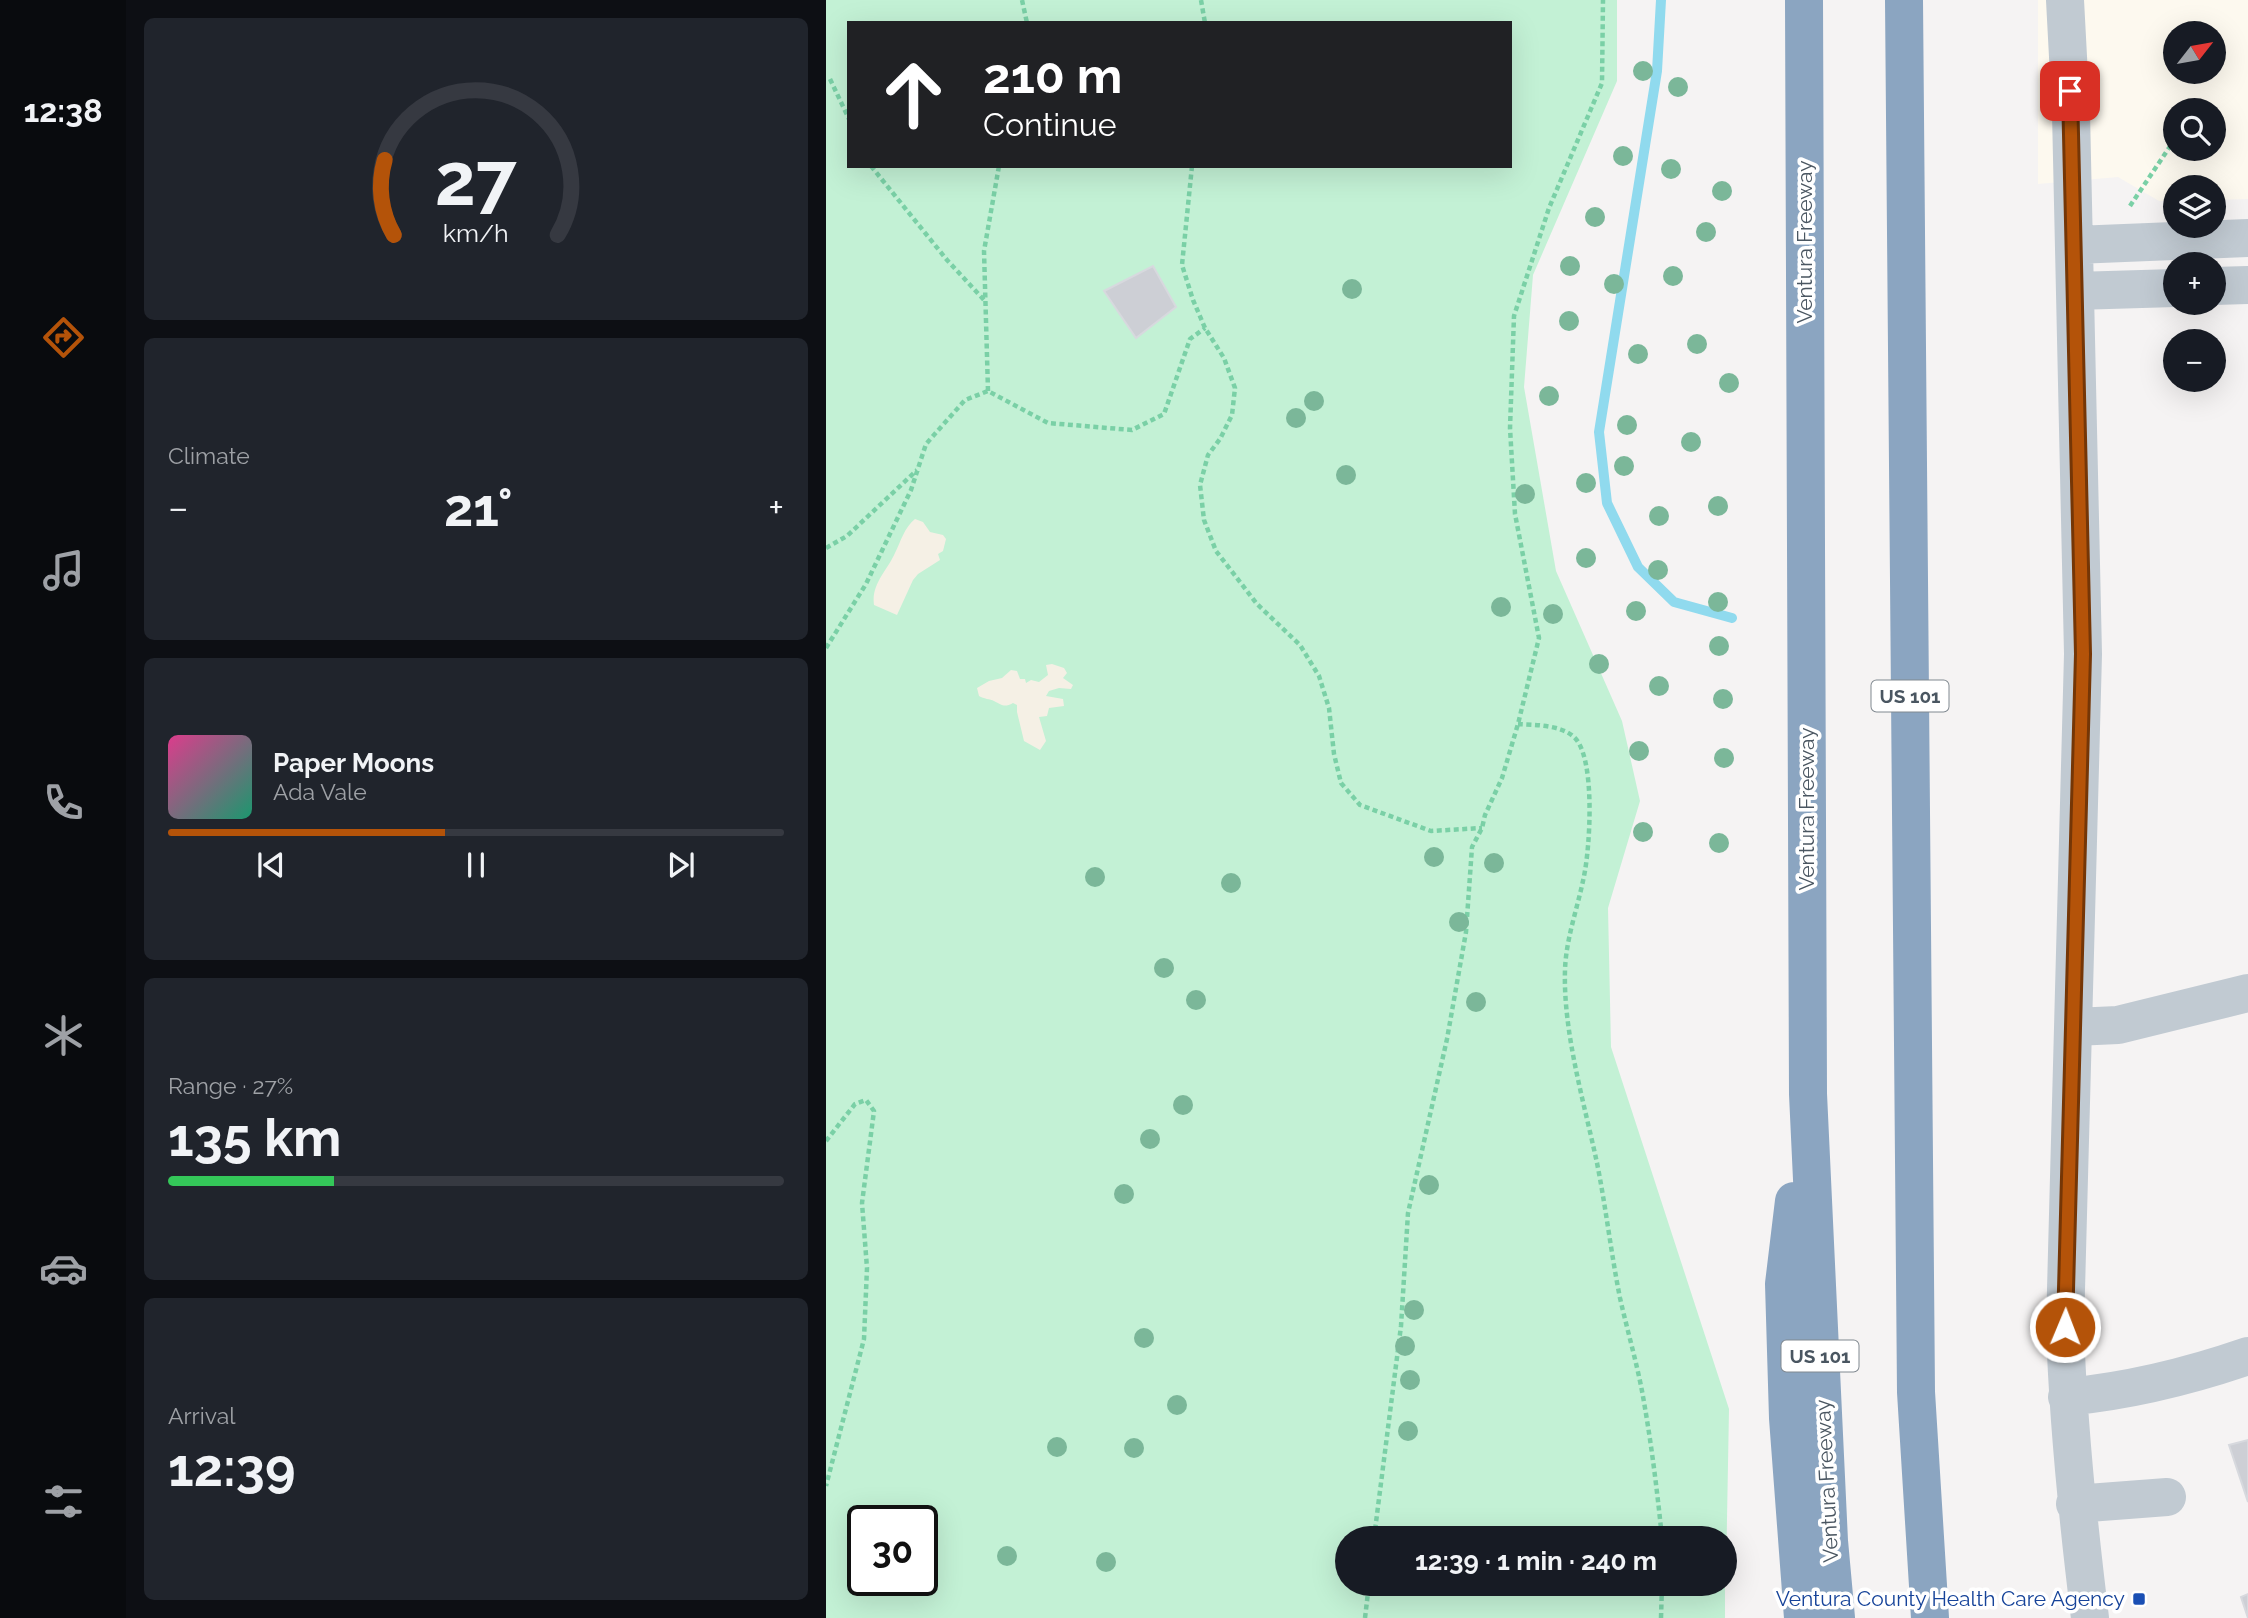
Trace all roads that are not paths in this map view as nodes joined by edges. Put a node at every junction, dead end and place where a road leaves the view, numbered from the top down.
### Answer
1 (1804, 0) edge
2 (1904, 0) edge
3 (2065, 0) edge
4 (2248, 238) edge
5 (2075, 245) junction
6 (2248, 285) edge
7 (2226, 286) edge
8 (2163, 288) edge
9 (2075, 291) junction
10 (2248, 993) edge
11 (2074, 1027) junction
12 (1808, 1094) junction
13 (2248, 1356) edge
14 (1916, 1392) junction
15 (2067, 1397) junction
16 (2167, 1497) dead end
17 (2076, 1504) junction
18 (1802, 1618) edge
19 (1836, 1618) edge
20 (1930, 1618) edge
21 (1958, 1618) edge
22 (2090, 1618) edge

1 - 12 highway, Ventura Freeway / US 101
2 - 14 highway, US 101
3 - 5 street
4 - 5 street
5 - 9 street
6 - 7 street
8 - 9 street
9 - 11 street
10 - 11 street
11 - 15 street
12 - 18 highway
12 - 19 highway, Ventura Freeway / US 101
13 - 15 street
14 - 20 highway, US 101
14 - 21 highway
15 - 17 street
16 - 17 street
17 - 22 street

